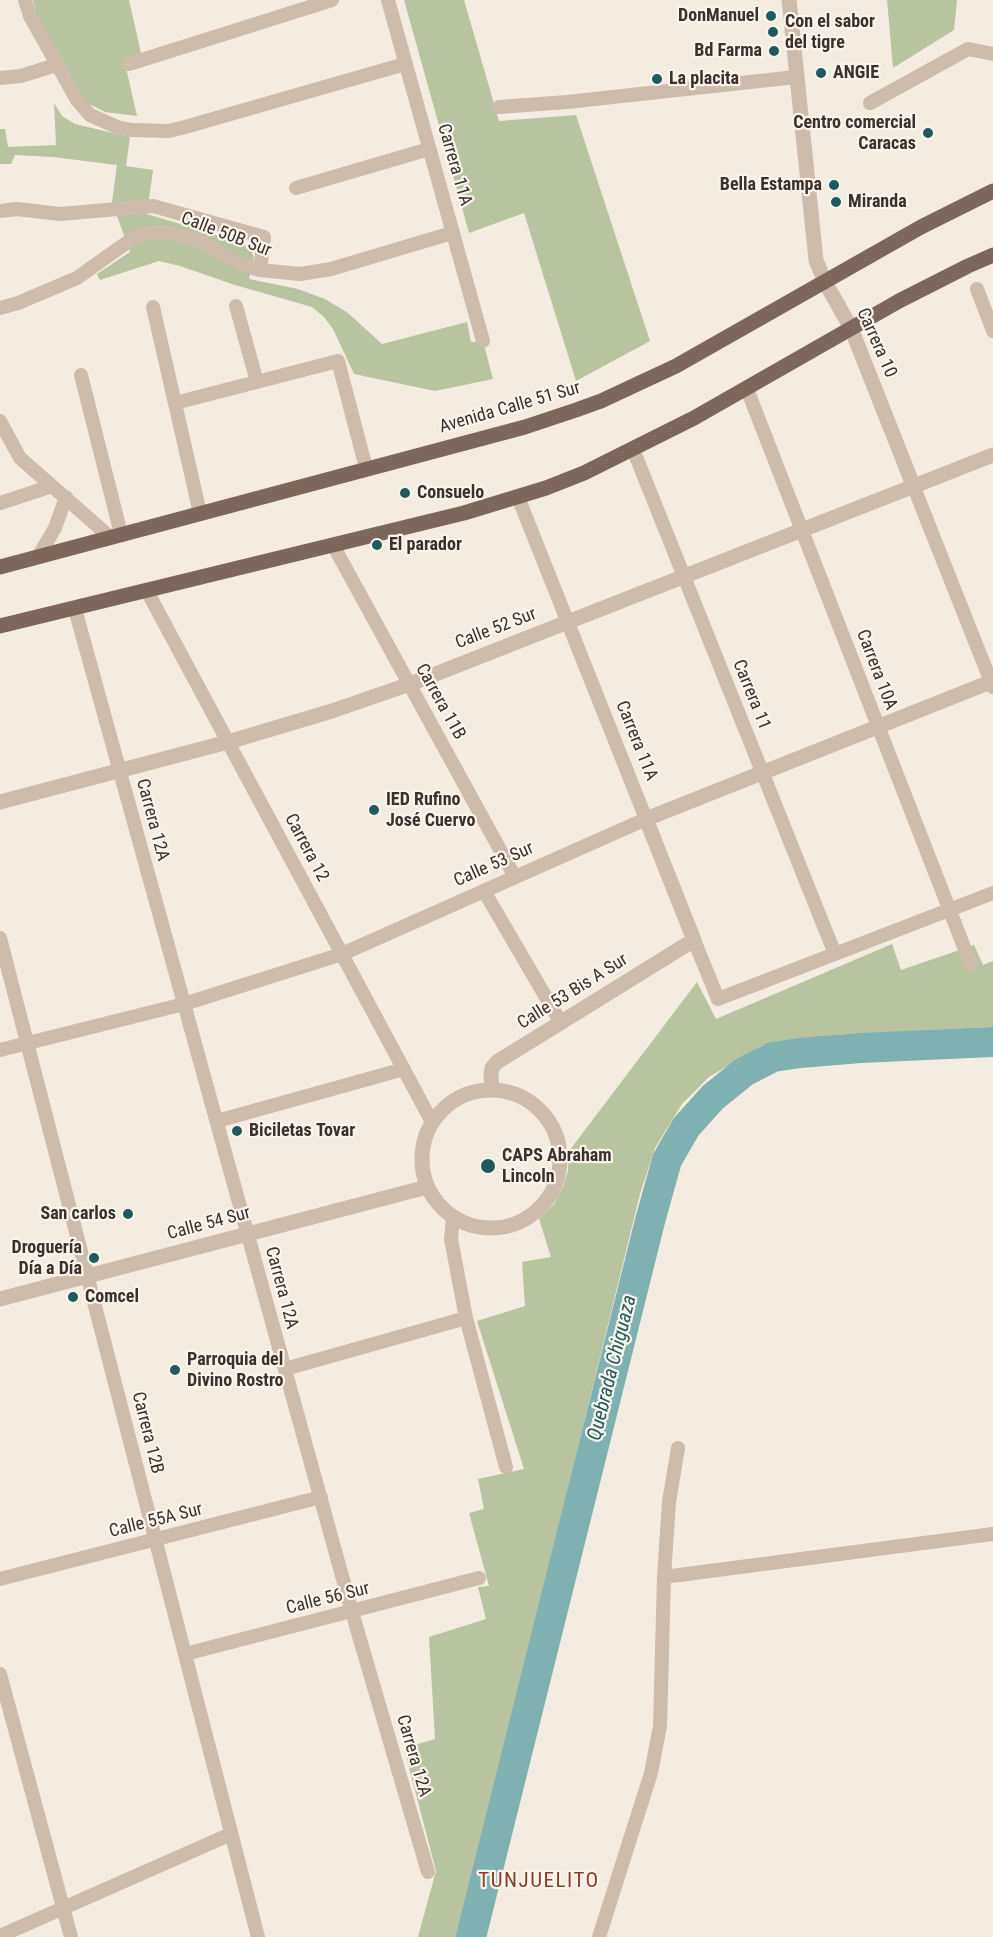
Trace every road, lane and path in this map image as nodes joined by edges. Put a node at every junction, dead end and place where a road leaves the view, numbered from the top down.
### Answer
1 (25, 0) edge
2 (332, 0) edge
3 (388, 0) edge
4 (789, 0) edge
5 (993, 54) edge
6 (129, 64) dead end
7 (405, 64) junction
8 (56, 65) junction
9 (796, 77) junction
10 (0, 78) edge
11 (870, 103) dead end
12 (499, 107) dead end
13 (429, 149) junction
14 (296, 188) dead end
15 (993, 191) edge
16 (0, 211) edge
17 (452, 233) junction
18 (993, 255) edge
19 (260, 270) junction
20 (825, 282) junction
21 (977, 289) dead end
22 (236, 306) dead end
23 (153, 307) dead end
24 (0, 308) edge
25 (851, 328) junction
26 (993, 331) edge
27 (483, 341) dead end
28 (81, 375) dead end
29 (257, 382) junction
30 (747, 389) junction
31 (175, 403) junction
32 (0, 421) edge
33 (633, 449) junction
34 (993, 455) edge
35 (366, 468) junction
36 (913, 485) junction
37 (52, 486) junction
38 (66, 497) junction
39 (518, 497) junction
40 (0, 503) edge
41 (200, 513) junction
42 (802, 530) junction
43 (116, 536) junction
44 (333, 545) junction
45 (38, 557) junction
46 (1, 566) edge
47 (684, 576) junction
48 (147, 591) junction
49 (75, 609) junction
50 (568, 622) junction
51 (0, 626) edge
52 (992, 683) edge
53 (410, 684) junction
54 (878, 727) junction
55 (228, 742) junction
56 (120, 771) junction
57 (762, 773) junction
58 (0, 802) edge
59 (646, 819) junction
60 (515, 877) junction
61 (483, 891) junction
62 (993, 893) edge
63 (950, 910) junction
64 (0, 938) edge
65 (694, 940) junction
66 (342, 954) junction
67 (835, 954) junction
68 (971, 965) dead end
69 (184, 1004) junction
70 (561, 1023) junction
71 (27, 1043) junction
72 (0, 1050) edge
73 (404, 1069) junction
74 (492, 1090) junction
75 (217, 1121) junction
76 (432, 1122) junction
77 (427, 1187) junction
78 (453, 1218) junction
79 (248, 1234) junction
80 (87, 1276) junction
81 (0, 1299) edge
82 (466, 1318) junction
83 (285, 1370) junction
84 (678, 1448) dead end
85 (506, 1467) dead end
86 (321, 1497) junction
87 (993, 1534) edge
88 (155, 1539) junction
89 (664, 1577) junction
90 (479, 1578) dead end
91 (0, 1579) edge
92 (352, 1612) junction
93 (185, 1654) junction
94 (0, 1674) edge
95 (231, 1834) junction
96 (428, 1872) dead end
97 (63, 1908) junction
98 (0, 1936) edge
99 (71, 1937) edge
100 (258, 1937) edge
101 (599, 1937) edge

1 - 8 street
2 - 6 street
3 - 7 street, Carrera 11A
4 - 9 street, Carrera 10
5 - 11 street
7 - 8 street
7 - 13 street, Carrera 11A
8 - 10 street
9 - 12 street
9 - 20 street, Carrera 10
13 - 14 street
13 - 17 street, Carrera 11A
15 - 20 main road, Avenida Calle 51 Sur
16 - 19 street
17 - 19 street, Calle 50B Sur
17 - 27 street, Carrera 11A
18 - 25 main road
19 - 24 street, Calle 50B Sur
20 - 25 street, Carrera 10
20 - 35 main road, Avenida Calle 51 Sur
21 - 26 street
22 - 29 street
23 - 31 street
25 - 30 main road
25 - 36 street, Carrera 10
28 - 43 street
29 - 31 street
29 - 35 street
30 - 33 main road
30 - 42 street, Carrera 10A
31 - 41 street
32 - 37 street
33 - 39 main road
33 - 47 street, Carrera 11
34 - 36 street, Calle 52 Sur
35 - 41 main road, Avenida Calle 51 Sur
36 - 42 street, Calle 52 Sur
36 - 52 street, Carrera 10
37 - 38 street
37 - 40 street
38 - 43 street
38 - 45 street
39 - 44 main road
39 - 50 street, Carrera 11A
41 - 43 main road, Avenida Calle 51 Sur
42 - 47 street, Calle 52 Sur
42 - 54 street, Carrera 10A
43 - 45 main road, Avenida Calle 51 Sur
44 - 48 main road
44 - 53 street, Carrera 11B
45 - 46 main road, Avenida Calle 51 Sur
47 - 50 street, Calle 52 Sur
47 - 57 street, Carrera 11
48 - 49 main road
48 - 55 street, Carrera 12
49 - 51 main road
49 - 56 street, Carrera 12A
50 - 53 street, Calle 52 Sur
50 - 59 street, Carrera 11A
52 - 54 street, Calle 53 Sur
53 - 55 street, Calle 52 Sur
53 - 60 street, Carrera 11B
54 - 57 street, Calle 53 Sur
54 - 63 street, Carrera 10A
55 - 56 street, Calle 52 Sur
55 - 66 street, Carrera 12
56 - 58 street, Calle 52 Sur
56 - 69 street, Carrera 12A
57 - 59 street, Calle 53 Sur
57 - 67 street, Carrera 11
59 - 60 street, Calle 53 Sur
59 - 65 street, Carrera 11A
60 - 61 street, Calle 53 Sur
61 - 66 street, Calle 53 Sur
61 - 70 street
62 - 63 street
63 - 67 street
63 - 68 street, Carrera 10A
64 - 71 street, Carrera 12B
65 - 67 street, Carrera 11A
65 - 70 street, Calle 53 Bis A Sur
66 - 69 street, Calle 53 Sur
66 - 73 street, Carrera 12
69 - 71 street, Calle 53 Sur
69 - 75 street, Carrera 12A
70 - 74 street, Calle 53 Bis A Sur
71 - 72 street, Calle 53 Sur
71 - 80 street, Carrera 12B
73 - 75 street
73 - 76 street, Carrera 12
74 - 76 street
74 - 78 street
75 - 79 street, Carrera 12A
76 - 77 street
77 - 78 street
77 - 79 street, Calle 54 Sur
78 - 82 street
79 - 80 street, Calle 54 Sur
79 - 83 street, Carrera 12A
80 - 81 street, Calle 54 Sur
80 - 88 street, Carrera 12B
82 - 83 street
82 - 85 street
83 - 86 street, Carrera 12A
84 - 89 street
86 - 88 street, Calle 55A Sur
86 - 92 street, Carrera 12A
87 - 89 street
88 - 91 street, Calle 55A Sur
88 - 93 street, Carrera 12B
89 - 101 street
90 - 92 street, Calle 56 Sur
92 - 93 street, Calle 56 Sur
92 - 96 street, Carrera 12A
93 - 95 street, Carrera 12B
94 - 97 street
95 - 97 street
95 - 100 street, Carrera 12B
97 - 98 street
97 - 99 street

